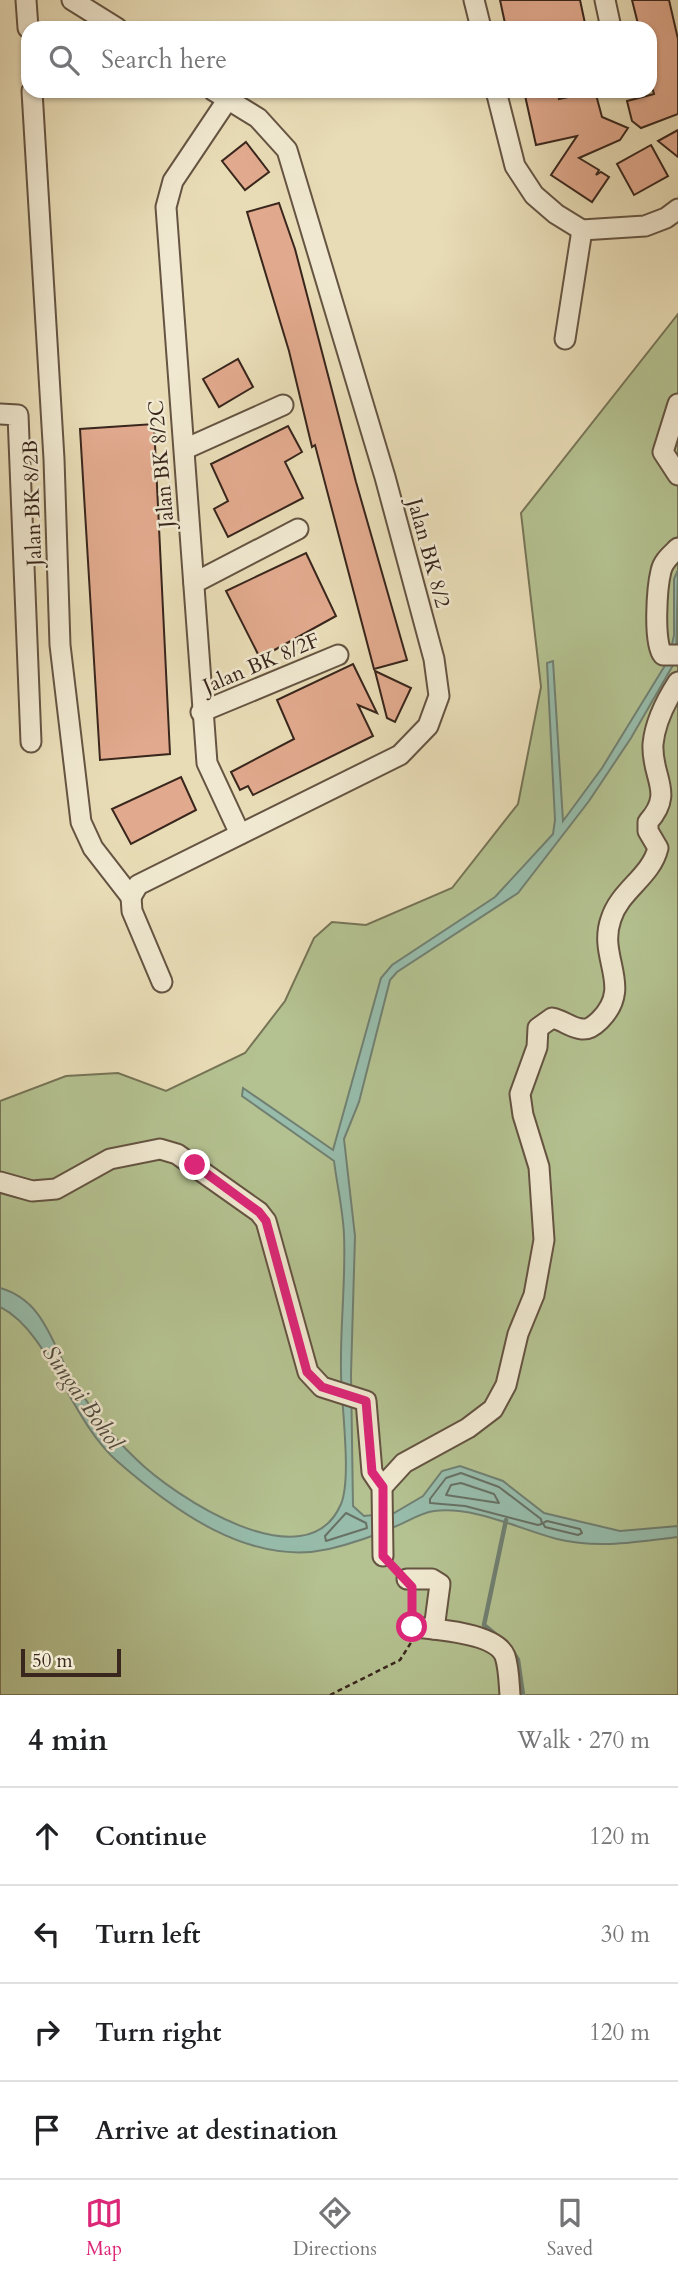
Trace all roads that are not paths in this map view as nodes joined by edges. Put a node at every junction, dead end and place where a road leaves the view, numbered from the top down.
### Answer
1 (26, 0) edge
2 (72, 0) edge
3 (474, 0) edge
4 (605, 0) edge
5 (28, 21) edge
6 (106, 21) edge
7 (479, 21) edge
8 (610, 21) edge
9 (32, 98) edge
10 (219, 98) edge
11 (226, 98) edge
12 (498, 98) edge
13 (678, 209) edge
14 (582, 230) junction
15 (565, 339) dead end
16 (678, 404) edge
17 (283, 405) dead end
18 (0, 414) edge
19 (185, 449) junction
20 (678, 475) edge
21 (298, 529) dead end
22 (678, 548) edge
23 (194, 583) junction
24 (338, 655) dead end
25 (671, 655) edge
26 (678, 682) edge
27 (201, 712) junction
28 (31, 742) dead end
29 (240, 834) junction
30 (131, 897) junction
31 (162, 982) dead end
32 (0, 1182) edge
33 (383, 1492) junction
34 (383, 1556) dead end
35 (407, 1579) road end
36 (412, 1627) road end
37 (434, 1629) junction
38 (510, 1695) edge

1 - 5 street
2 - 6 street
3 - 7 street
4 - 8 street
9 - 30 street, Jalan BK 8/2B
10 - 19 street, Jalan BK 8/2C
11 - 29 street, Jalan BK 8/2
12 - 14 street
13 - 14 street
14 - 15 street
16 - 20 street
17 - 19 street
18 - 28 street
19 - 23 street, Jalan BK 8/2C
21 - 23 street
22 - 25 street
23 - 27 street, Jalan BK 8/2C
24 - 27 street, Jalan BK 8/2F
26 - 33 street
27 - 29 street, Jalan BK 8/2C
29 - 30 street, Jalan BK 8/2
30 - 31 street
32 - 33 street
33 - 34 street
35 - 37 street
36 - 37 street
37 - 38 street

